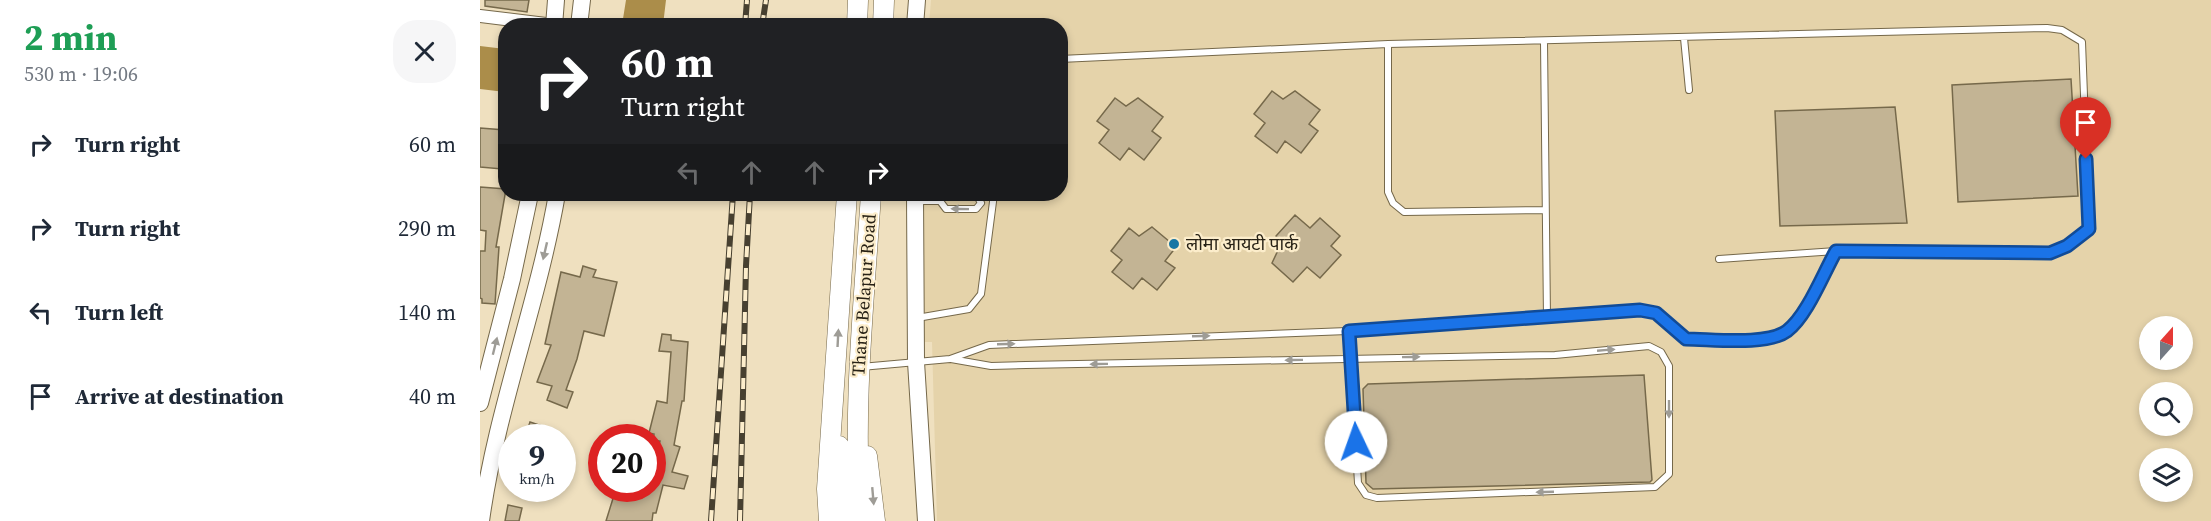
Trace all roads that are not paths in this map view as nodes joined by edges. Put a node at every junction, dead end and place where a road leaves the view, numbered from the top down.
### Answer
1 (556, 0) edge
2 (582, 0) edge
3 (858, 0) edge
4 (884, 0) edge
5 (917, 0) edge
6 (480, 16) edge
7 (498, 18) edge
8 (555, 18) edge
9 (580, 18) edge
10 (857, 18) edge
11 (883, 18) edge
12 (916, 18) edge
13 (1684, 38) junction
14 (1544, 42) junction
15 (1388, 44) junction
16 (1068, 59) edge
17 (1689, 90) dead end
18 (529, 201) edge
19 (555, 201) edge
20 (847, 201) edge
21 (872, 201) edge
22 (915, 201) edge
23 (940, 201) edge
24 (993, 201) edge
25 (981, 203) joint
26 (993, 204) junction
27 (1545, 210) junction
28 (1836, 251) junction
29 (1719, 259) dead end
30 (1547, 318) junction
31 (916, 319) junction
32 (1349, 331) junction
33 (950, 358) junction
34 (1352, 359) junction
35 (916, 362) junction
36 (860, 367) junction
37 (484, 374) edge
38 (834, 396) junction
39 (857, 397) junction
40 (480, 403) edge
41 (850, 488) junction
42 (481, 521) edge
43 (829, 521) edge
44 (846, 521) edge
45 (861, 521) edge
46 (875, 521) edge
47 (926, 521) edge

1 - 8 street
2 - 9 street
3 - 10 main road
4 - 11 main road
5 - 12 street
6 - 7 street
13 - 14 lane
13 - 17 lane
13 - 28 lane
14 - 15 lane
14 - 27 lane
15 - 16 lane
15 - 27 lane
37 -> 18 street
19 -> 42 street
38 -> 20 main road, Thane Belapur Road
21 - 36 main road, Thane Belapur Road
22 - 31 street
25 -> 23 lane
24 - 26 lane
25 - 26 lane
26 - 31 lane
27 - 30 lane
28 - 29 lane
28 - 30 lane
30 - 32 lane
31 - 35 street
33 -> 32 lane
32 - 34 lane
34 -> 33 lane
33 - 35 lane
34 -> 34 lane
35 - 36 lane
35 - 47 street
36 - 39 main road, Thane Belapur Road
37 - 40 street
38 - 41 main road
38 - 43 main road
39 - 41 main road
39 -> 46 main road
41 - 44 main road
41 - 45 main road

